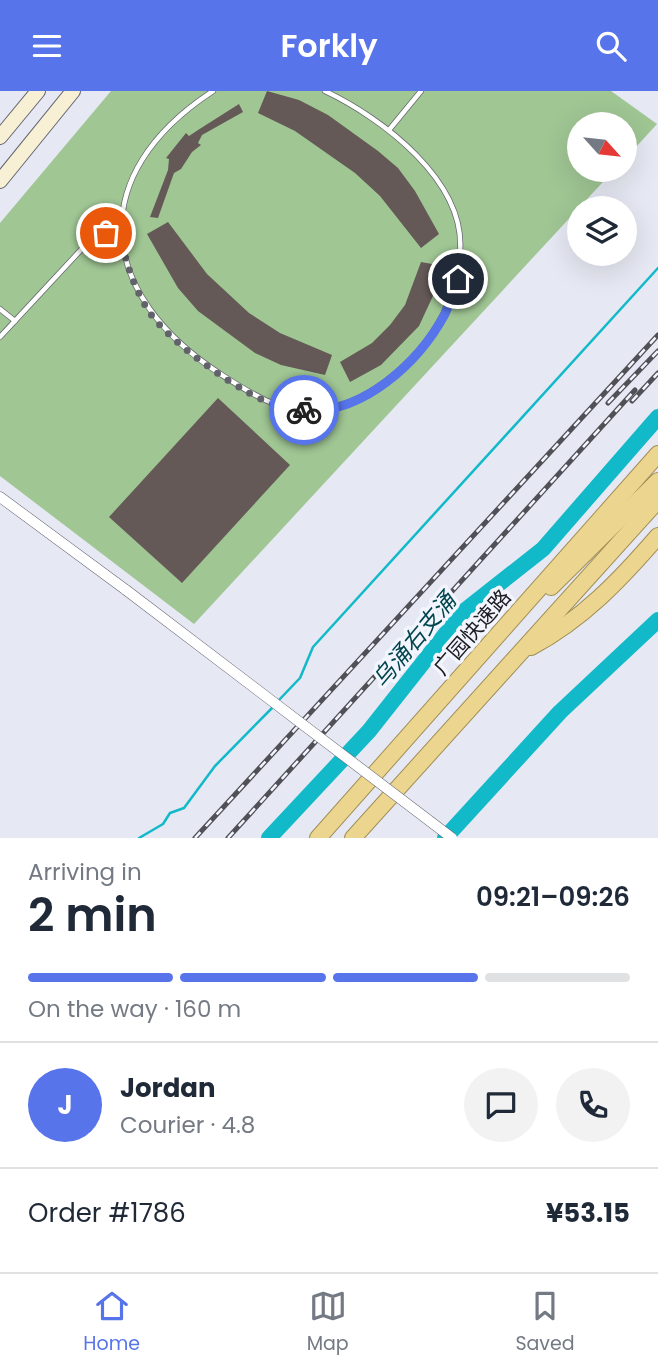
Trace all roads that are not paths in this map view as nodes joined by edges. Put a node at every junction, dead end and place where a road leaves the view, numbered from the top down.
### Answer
1 (38, 91) edge
2 (73, 91) edge
3 (213, 91) edge
4 (325, 91) edge
5 (421, 91) edge
6 (389, 130) junction
7 (0, 137) edge
8 (0, 181) edge
9 (120, 235) junction
10 (0, 309) edge
11 (15, 321) junction
12 (0, 337) edge
13 (658, 454) edge
14 (655, 490) edge
15 (0, 497) edge
16 (658, 536) edge
17 (484, 651) junction
18 (520, 654) junction
19 (318, 838) edge
20 (353, 838) edge
21 (452, 838) edge

1 - 7 main road
2 - 8 main road
3 - 9 lane
4 - 6 lane
5 - 6 lane
6 - 9 lane
9 - 11 lane
10 - 11 lane
11 - 12 lane
13 - 17 highway, 广园快速路
14 - 17 highway
14 - 18 highway
15 - 21 street, bridge
16 - 18 highway
17 - 19 highway, 广园快速路
18 - 20 highway

